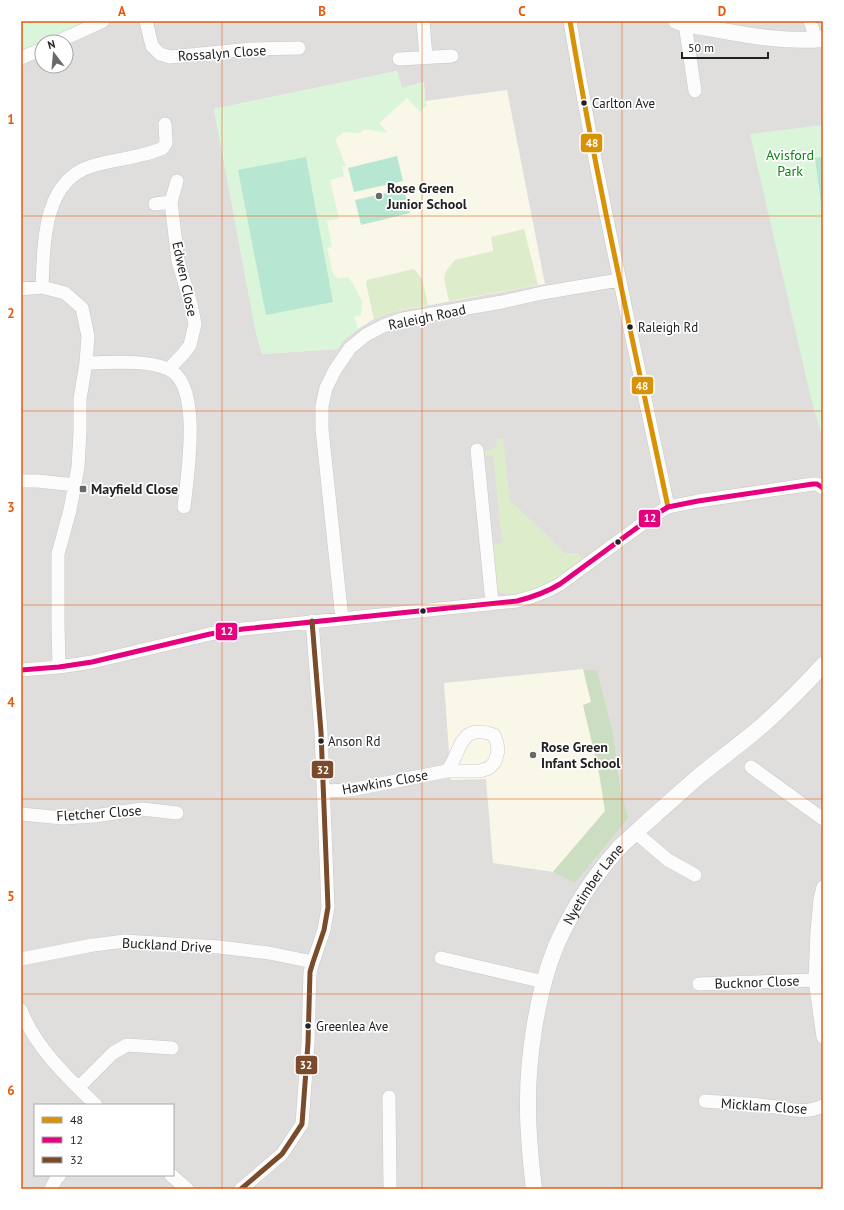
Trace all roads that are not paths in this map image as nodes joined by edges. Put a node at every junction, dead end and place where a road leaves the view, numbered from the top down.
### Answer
1 (103, 21) edge
2 (146, 21) edge
3 (423, 21) edge
4 (570, 21) edge
5 (810, 21) edge
6 (680, 22) edge
7 (74, 34) edge
8 (819, 39) edge
9 (299, 48) dead end
10 (34, 52) edge
11 (452, 56) dead end
12 (426, 57) junction
13 (21, 58) edge
14 (399, 59) dead end
15 (696, 91) dead end
16 (164, 124) dead end
17 (177, 181) dead end
18 (171, 202) junction
19 (155, 204) dead end
20 (619, 280) junction
21 (42, 287) junction
22 (21, 289) edge
23 (86, 363) junction
24 (169, 369) junction
25 (477, 450) dead end
26 (21, 481) edge
27 (75, 485) junction
28 (823, 488) edge
29 (184, 507) dead end
30 (668, 507) junction
31 (492, 603) junction
32 (342, 618) junction
33 (312, 621) junction
34 (823, 665) edge
35 (59, 667) junction
36 (21, 670) edge
37 (751, 767) dead end
38 (447, 771) dead end
39 (323, 791) junction
40 (176, 813) dead end
41 (21, 814) edge
42 (823, 819) edge
43 (635, 832) junction
44 (695, 875) dead end
45 (822, 895) edge
46 (441, 958) dead end
47 (21, 959) edge
48 (313, 962) junction
49 (815, 980) junction
50 (544, 982) junction
51 (699, 984) dead end
52 (22, 1014) edge
53 (823, 1037) edge
54 (172, 1048) dead end
55 (78, 1088) junction
56 (389, 1098) dead end
57 (705, 1101) dead end
58 (95, 1104) edge
59 (823, 1106) edge
60 (59, 1176) edge
61 (172, 1176) edge
62 (51, 1189) edge
63 (187, 1189) edge
64 (241, 1189) edge
65 (390, 1189) edge
66 (534, 1189) edge

1 - 7 street
2 - 9 street, Rossalyn Close
3 - 12 street
4 - 20 street
5 - 8 street
6 - 8 street
6 - 15 street
10 - 13 street
11 - 12 street
12 - 14 street
16 - 21 street
17 - 18 street, Edwen Close
18 - 19 street
18 - 24 street, Edwen Close
20 - 30 street
20 - 32 street, Raleigh Road
21 - 22 street
21 - 23 street
23 - 24 street
23 - 27 street
24 - 29 street
25 - 31 street
26 - 27 street
27 - 35 street
28 - 30 street
30 - 31 street
31 - 32 street
32 - 33 street
33 - 35 street
33 - 39 street
34 - 43 street, Nyetimber Lane
35 - 36 street
37 - 42 street
38 - 39 street, Hawkins Close
39 - 48 street
40 - 41 street, Fletcher Close
43 - 44 street
43 - 50 street, Nyetimber Lane
45 - 49 street
46 - 50 street
47 - 48 street, Buckland Drive
48 - 64 street
49 - 51 street, Bucknor Close
49 - 53 street
50 - 66 street, Nyetimber Lane
52 - 55 street
54 - 55 street
55 - 58 street
56 - 65 street
57 - 59 street, Micklam Close
60 - 62 street
61 - 63 street

